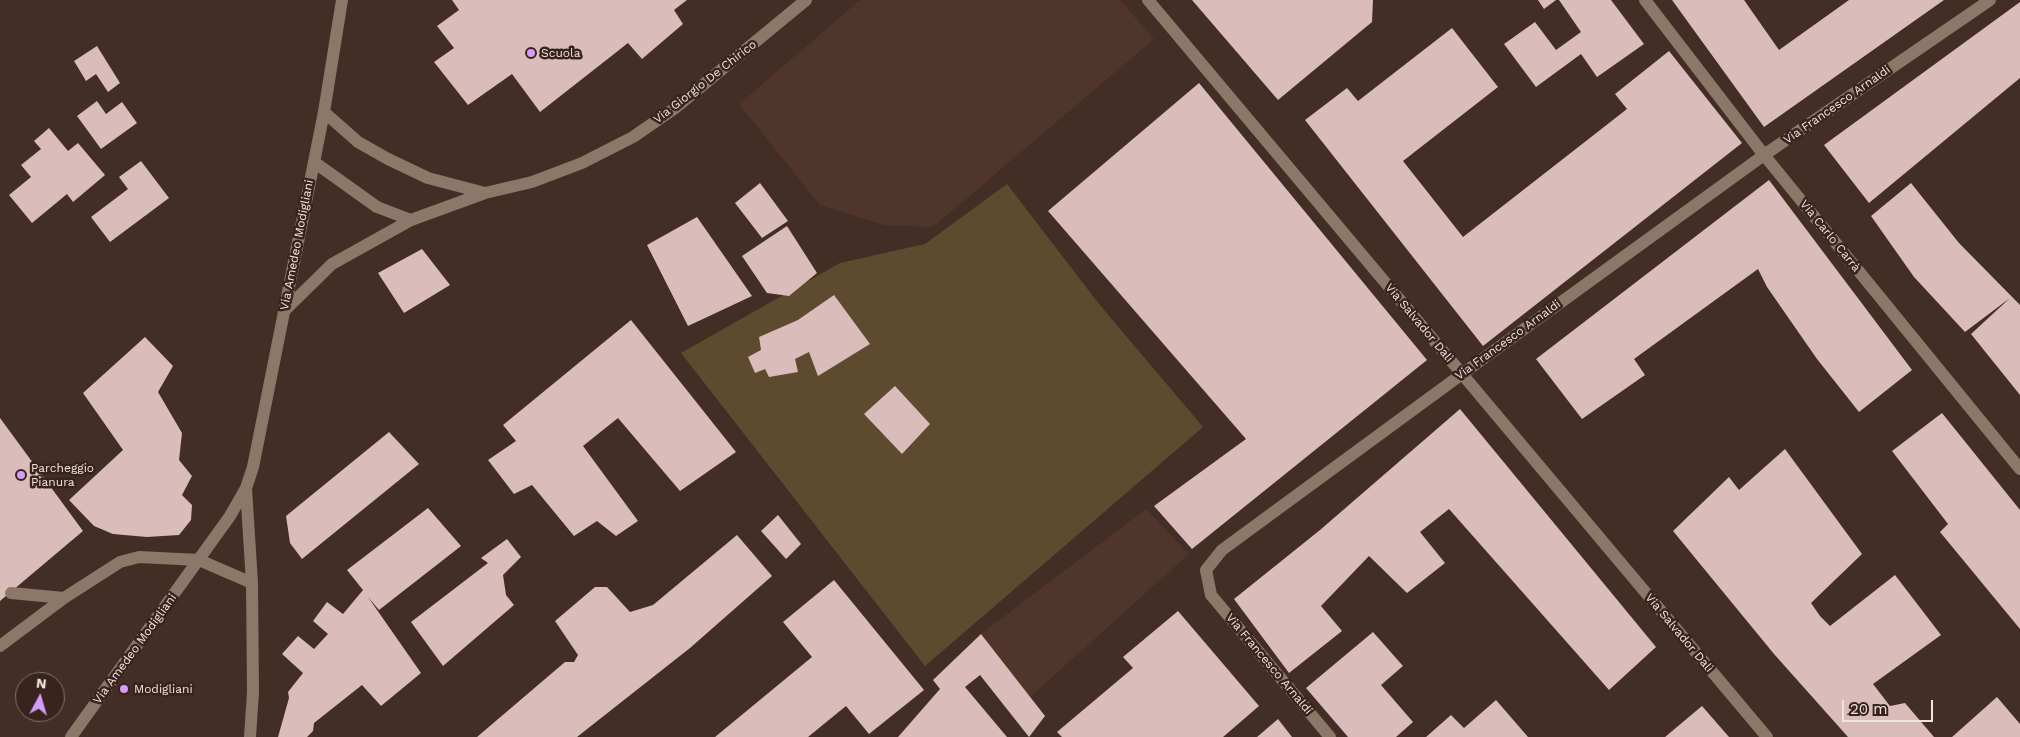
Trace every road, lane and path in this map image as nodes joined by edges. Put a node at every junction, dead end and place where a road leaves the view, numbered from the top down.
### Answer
1 (342, 0) edge
2 (806, 0) edge
3 (1148, 0) edge
4 (1645, 0) edge
5 (1990, 0) edge
6 (324, 112) junction
7 (1764, 156) junction
8 (314, 162) junction
9 (485, 193) junction
10 (411, 220) junction
11 (284, 311) junction
12 (1462, 374) junction
13 (2020, 469) edge
14 (246, 488) junction
15 (199, 560) junction
16 (252, 583) junction
17 (11, 593) dead end
18 (64, 598) junction
19 (0, 646) edge
20 (70, 737) edge
21 (250, 737) edge
22 (1330, 737) edge
23 (1767, 737) edge

1 - 6 street, Via Amedeo Modigliani
2 - 9 street, Via Giorgio De Chirico
3 - 12 street, Via Salvador Dalì
4 - 7 street, Via Carlo Carrà
5 - 7 street, Via Francesco Arnaldi
6 - 8 street, Via Amedeo Modigliani
6 - 9 street, Via Giorgio De Chirico
7 - 12 street, Via Francesco Arnaldi
7 - 13 street, Via Carlo Carrà
8 - 10 street
8 - 11 street, Via Amedeo Modigliani
9 - 10 street, Via Giorgio De Chirico
10 - 11 street, Via Giorgio De Chirico
11 - 14 street, Via Amedeo Modigliani
12 - 22 street, Via Francesco Arnaldi
12 - 23 street, Via Salvador Dalì
14 - 15 street, Via Amedeo Modigliani
14 - 16 street, Via Amedeo Modigliani
15 - 16 street
15 - 18 street
15 - 20 street, Via Amedeo Modigliani
16 - 21 street, Via Amedeo Modigliani
17 - 18 street
18 - 19 street

